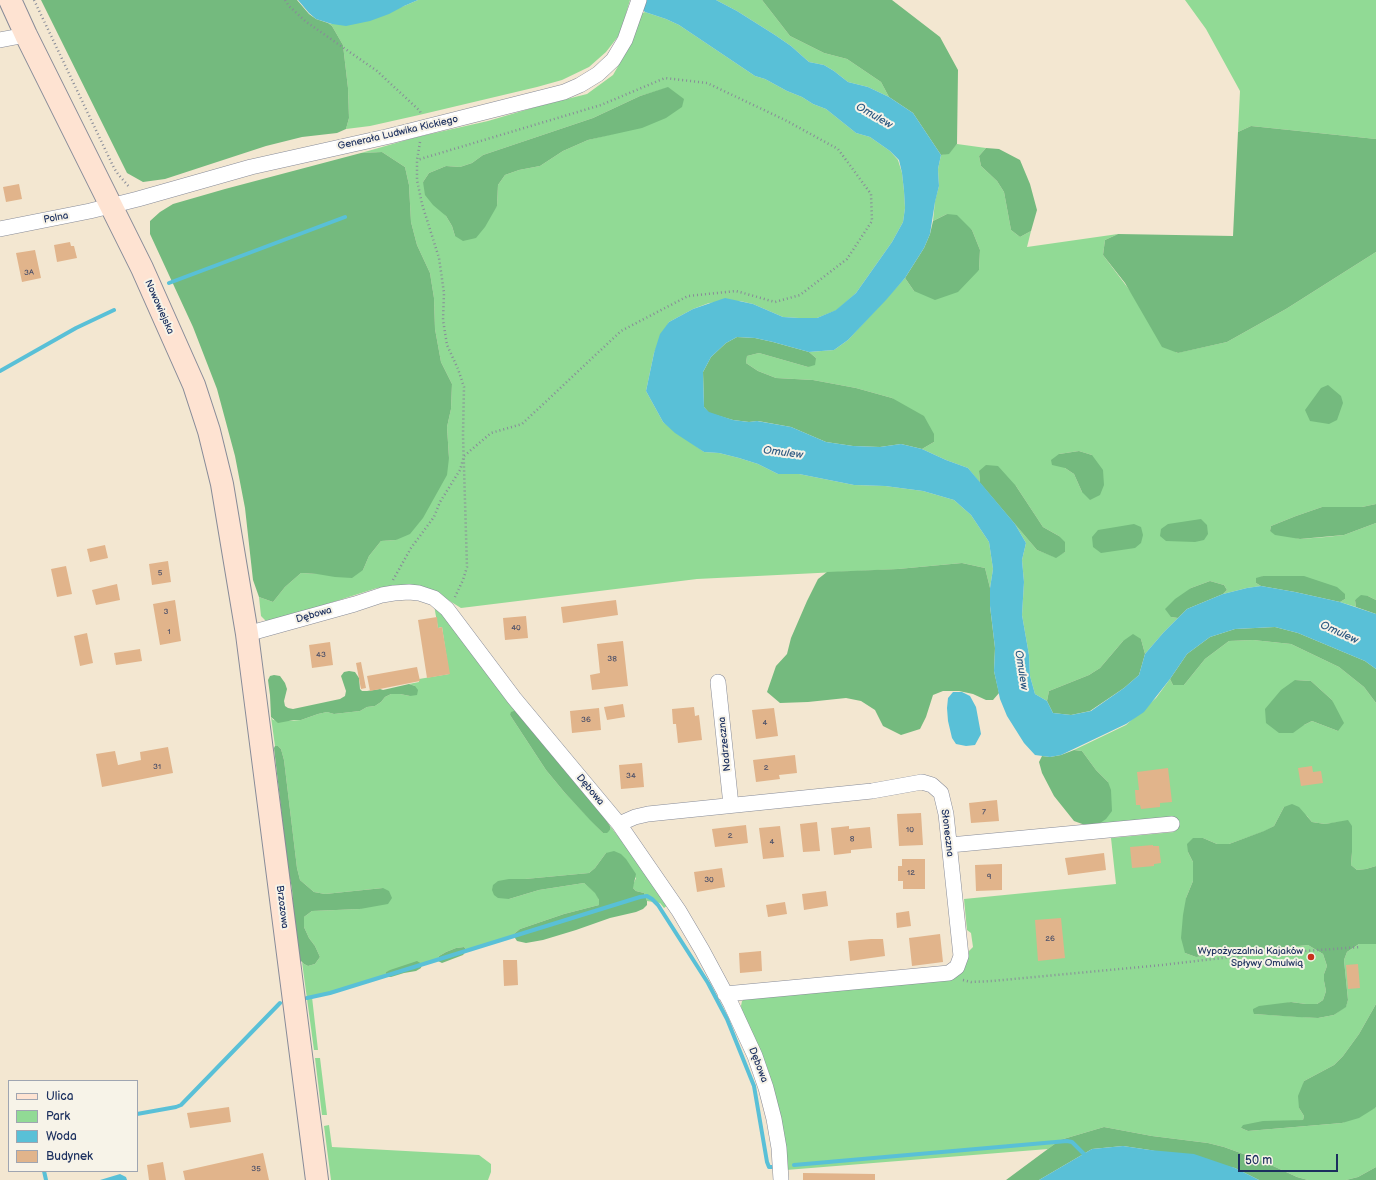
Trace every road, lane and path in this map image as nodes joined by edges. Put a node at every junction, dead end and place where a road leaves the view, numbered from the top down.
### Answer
1 (10, 0) edge
2 (34, 0) edge
3 (285, 0) edge
4 (639, 0) edge
5 (26, 35) junction
6 (0, 40) edge
7 (424, 127) junction
8 (416, 160) junction
9 (114, 168) dead end
10 (111, 206) junction
11 (0, 228) edge
12 (464, 456) junction
13 (382, 595) junction
14 (447, 609) junction
15 (247, 634) junction
16 (718, 682) dead end
17 (731, 805) junction
18 (619, 824) junction
19 (1172, 824) dead end
20 (950, 845) junction
21 (1361, 947) dead end
22 (949, 973) junction
23 (726, 994) junction
24 (317, 1180) edge
25 (781, 1180) edge

1 - 5 main road, Nowowiejska
2 - 9 path
3 - 7 path
4 - 7 street, Generała Ludwika Kickiego
5 - 6 street
5 - 10 main road, Nowowiejska
7 - 8 path
7 - 10 street, Generała Ludwika Kickiego
8 - 12 path
8 - 12 path
10 - 11 street, Polna
10 - 15 main road, Nowowiejska
12 - 13 path
12 - 14 path
13 - 14 street, Dębowa
13 - 15 street, Dębowa
14 - 18 street, Dębowa
15 - 24 main road, Brzozowa
16 - 17 street, Nadrzeczna
17 - 18 street, Słoneczna
17 - 20 street, Słoneczna
18 - 23 street, Dębowa
19 - 20 street
20 - 22 street, Słoneczna
21 - 22 path
22 - 23 street
23 - 25 street, Dębowa

